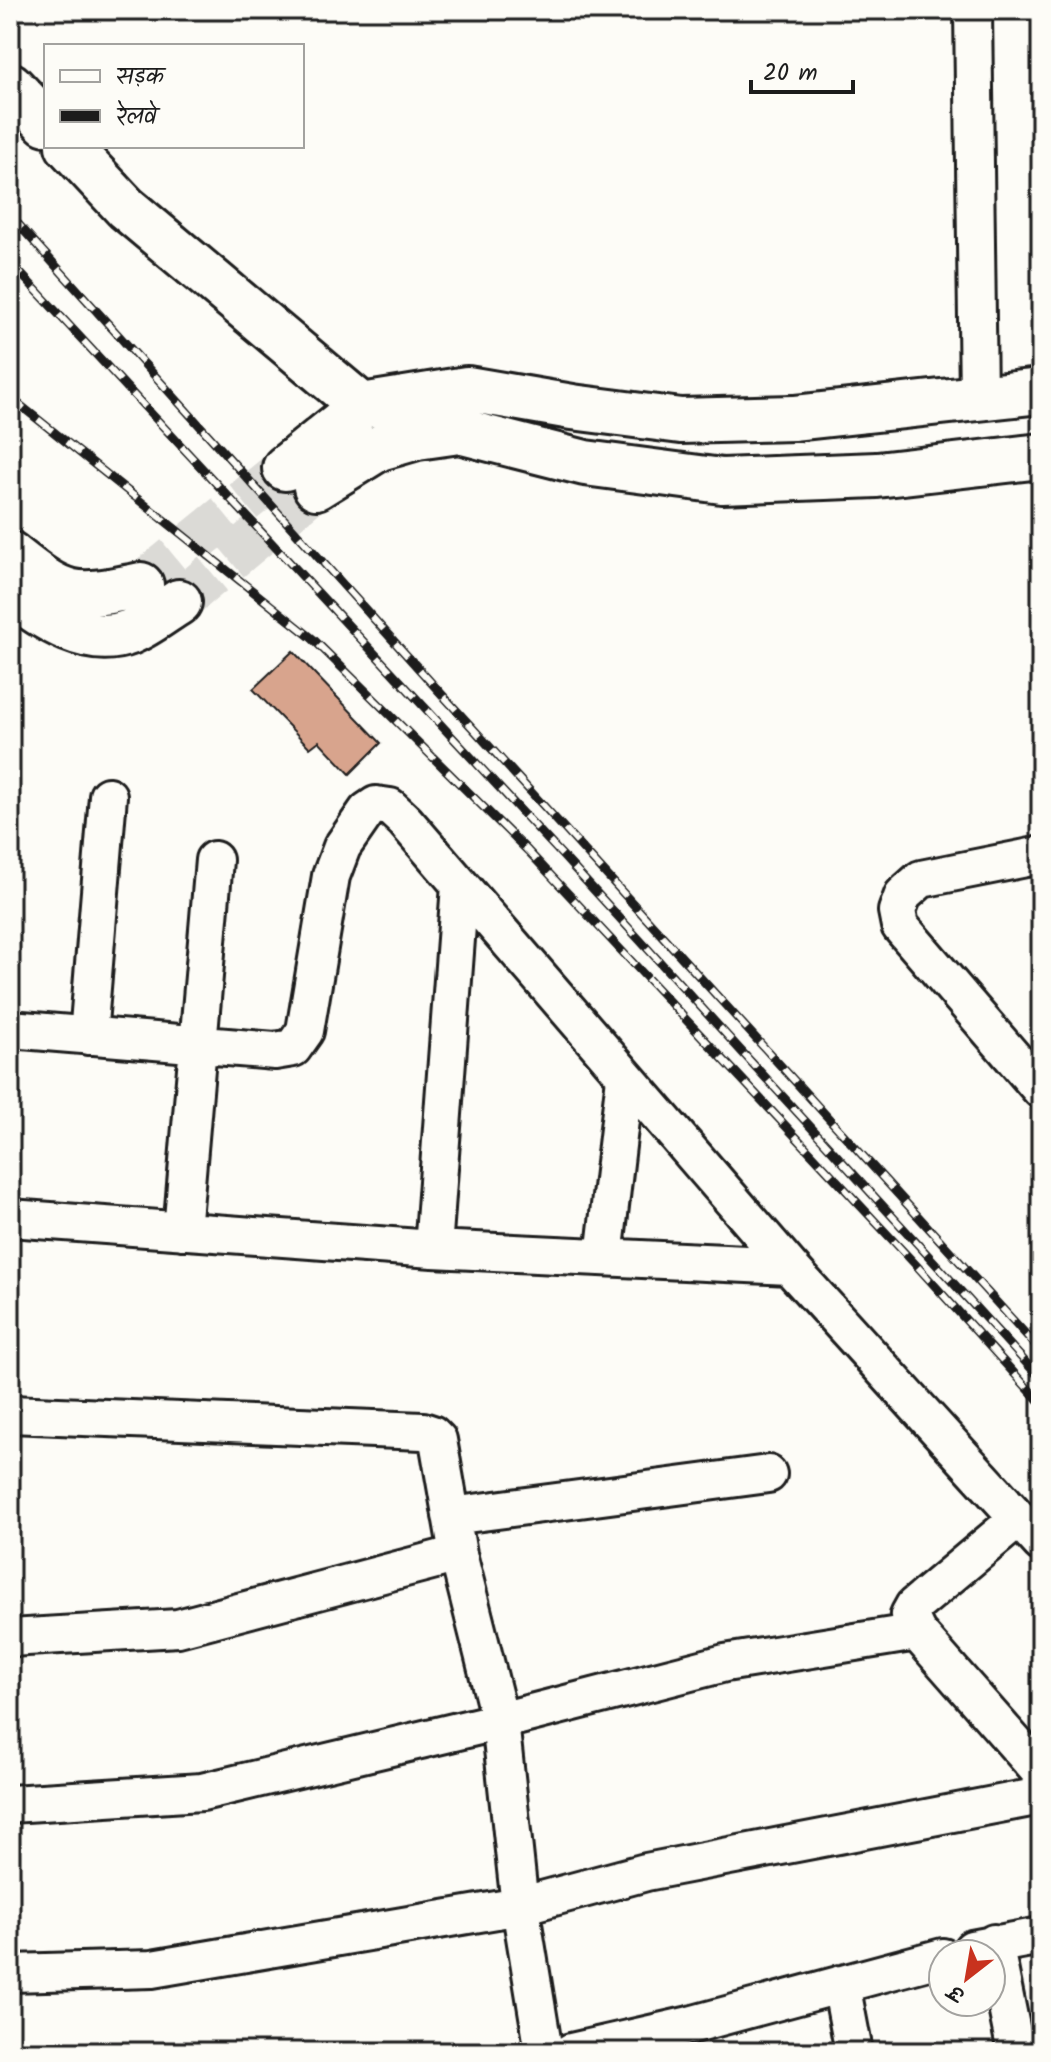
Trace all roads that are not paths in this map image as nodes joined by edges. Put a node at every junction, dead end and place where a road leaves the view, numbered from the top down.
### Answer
1 (973, 10) edge
2 (10, 85) edge
3 (44, 121) edge
4 (70, 148) edge
5 (1041, 391) edge
6 (978, 398) junction
7 (362, 406) junction
8 (1041, 456) edge
9 (10, 554) edge
10 (10, 593) edge
11 (108, 796) dead end
12 (1041, 855) edge
13 (214, 860) dead end
14 (460, 885) junction
15 (10, 1029) edge
16 (88, 1036) junction
17 (196, 1044) junction
18 (625, 1077) junction
19 (1041, 1090) edge
20 (10, 1218) edge
21 (182, 1231) junction
22 (433, 1249) junction
23 (604, 1257) junction
24 (789, 1266) junction
25 (10, 1414) edge
26 (768, 1474) dead end
27 (451, 1516) junction
28 (1029, 1531) edge
29 (458, 1554) junction
30 (917, 1632) junction
31 (10, 1638) edge
32 (500, 1721) junction
33 (1041, 1773) edge
34 (1041, 1796) edge
35 (10, 1804) edge
36 (520, 1906) junction
37 (1041, 1936) edge
38 (1007, 1941) edge
39 (927, 1961) edge
40 (10, 1973) edge
41 (841, 1984) junction
42 (1007, 2007) edge
43 (692, 2038) edge
44 (544, 2052) edge
45 (571, 2052) edge
46 (854, 2052) edge
47 (1016, 2052) edge

1 - 6 street
2 - 3 street
4 - 7 street
5 - 6 street
6 - 7 street
7 - 8 street
9 - 10 street
11 - 16 street
12 - 19 street
13 - 17 street
14 - 17 street
14 - 18 street
14 - 22 street
15 - 16 street
16 - 17 street
17 - 21 street
18 - 23 street
18 - 24 street
20 - 21 street
21 - 22 street
22 - 23 street
23 - 24 street
24 - 28 street
25 - 27 street
26 - 27 street
27 - 29 street
28 - 30 street
29 - 31 street
29 - 32 street
30 - 32 street
30 - 33 street
32 - 35 street
32 - 36 street
34 - 36 street
36 - 40 street
36 - 44 street
37 - 38 street
39 - 41 street
41 - 43 street
41 - 46 street
42 - 47 street
43 - 45 street

